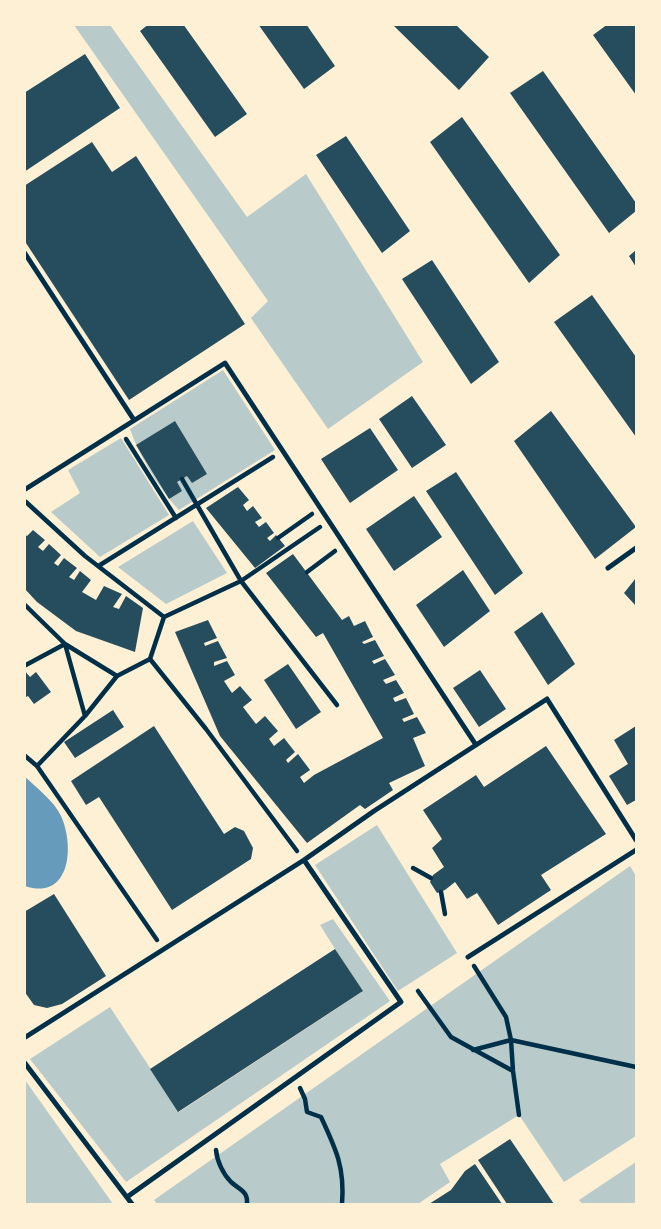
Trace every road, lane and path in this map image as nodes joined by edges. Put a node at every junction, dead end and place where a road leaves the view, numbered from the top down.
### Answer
1 (24, 252) edge
2 (134, 420) junction
3 (120, 429) junction
4 (283, 451) junction
5 (182, 479) dead end
6 (24, 490) edge
7 (24, 501) edge
8 (196, 505) junction
9 (321, 508) junction
10 (176, 518) junction
11 (330, 520) junction
12 (278, 538) dead end
13 (344, 545) junction
14 (636, 548) edge
15 (99, 566) junction
16 (608, 568) dead end
17 (307, 572) dead end
18 (241, 581) junction
19 (26, 608) edge
20 (164, 617) junction
21 (65, 643) junction
22 (150, 659) junction
23 (24, 666) edge
24 (117, 676) junction
25 (337, 705) dead end
26 (85, 716) junction
27 (476, 745) junction
28 (24, 755) edge
29 (37, 766) junction
30 (636, 840) edge
31 (636, 849) edge
32 (304, 860) junction
33 (413, 868) dead end
34 (431, 878) dead end
35 (441, 892) dead end
36 (445, 914) dead end
37 (164, 949) junction
38 (468, 957) joint
39 (418, 991) dead end
40 (24, 1038) edge
41 (512, 1040) junction
42 (474, 1049) junction
43 (24, 1062) edge
44 (636, 1067) edge
45 (513, 1071) junction
46 (295, 1078) junction
47 (519, 1115) dead end
48 (215, 1136) junction
49 (127, 1197) junction
50 (132, 1205) edge
51 (247, 1205) edge
52 (342, 1205) edge

1 - 2 lane
2 - 3 lane
2 - 4 lane
3 - 6 lane
3 - 10 path
4 - 8 path
4 - 9 lane
5 - 8 path
7 - 15 path
8 - 10 path
8 - 18 path
9 - 11 lane
9 - 12 path
10 - 15 path
11 - 13 lane
11 - 18 path
13 - 17 path
13 - 27 lane
14 - 16 lane
15 - 20 path
18 - 20 path
18 - 25 path
19 - 21 path
20 - 22 path
21 - 23 path
21 - 24 path
21 - 26 path
22 - 24 path
22 - 32 path
24 - 26 path
26 - 29 path
27 - 30 lane
27 - 32 lane
28 - 29 path
29 - 37 path
31 - 38 lane
32 - 37 lane
32 - 46 lane
33 - 34 path
35 - 36 path
37 - 40 lane
38 - 41 path
39 - 42 path
41 - 42 path
41 - 44 path
41 - 45 path
42 - 45 path
43 - 49 lane
45 - 47 path
46 - 48 lane
46 - 52 path
48 - 49 lane
48 - 51 path
49 - 50 lane

